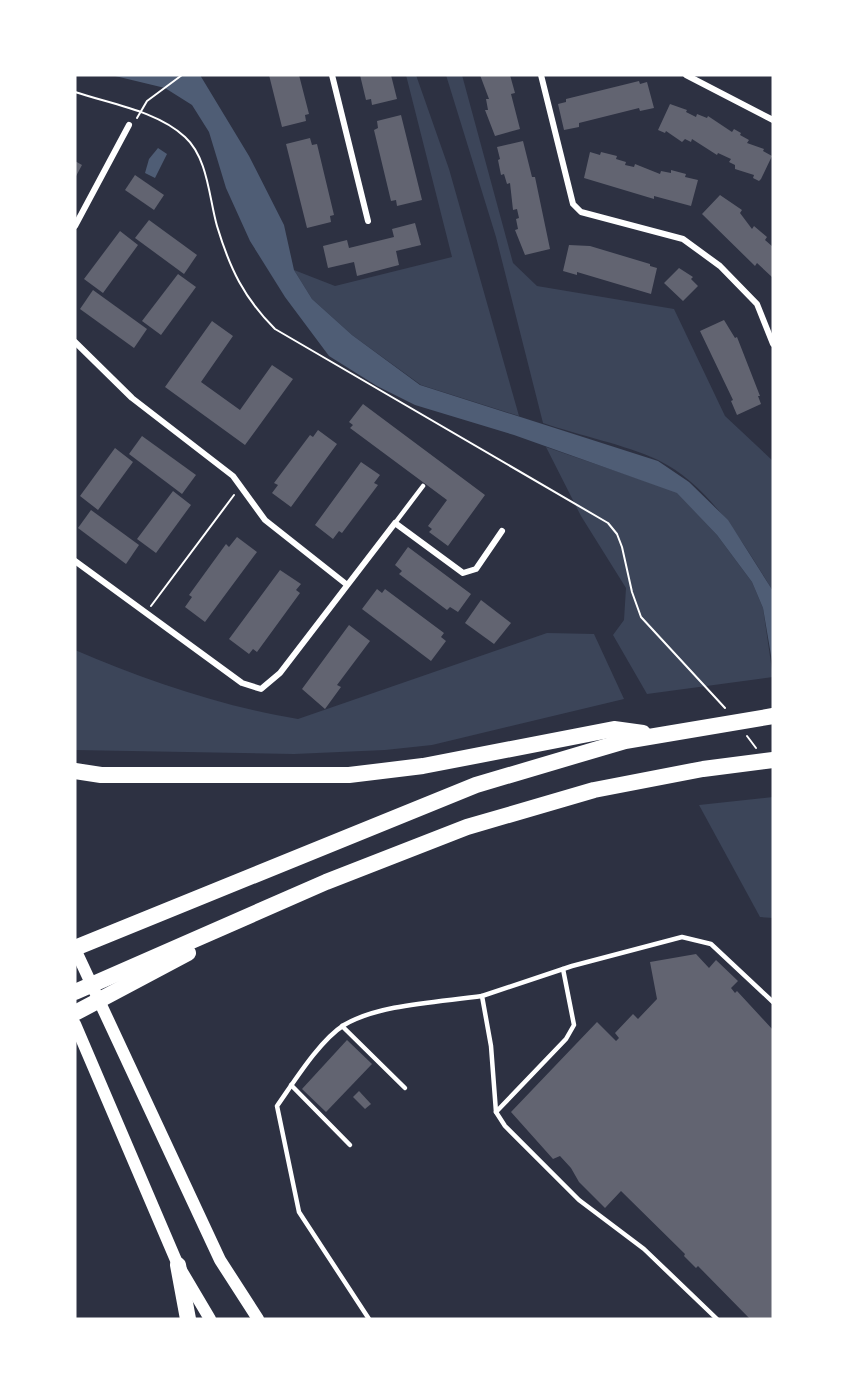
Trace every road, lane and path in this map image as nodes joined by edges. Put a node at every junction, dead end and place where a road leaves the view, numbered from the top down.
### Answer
1 (182, 75) edge
2 (332, 75) edge
3 (541, 75) edge
4 (686, 75) edge
5 (75, 92) edge
6 (140, 113) junction
7 (773, 120) edge
8 (129, 125) joint
9 (368, 221) dead end
10 (75, 226) edge
11 (75, 342) edge
12 (773, 344) edge
13 (240, 486) junction
14 (423, 486) dead end
15 (394, 523) junction
16 (502, 531) dead end
17 (75, 561) edge
18 (346, 584) junction
19 (146, 613) junction
20 (731, 715) dead end
21 (773, 716) edge
22 (745, 733) dead end
23 (620, 735) junction
24 (766, 755) edge
25 (75, 771) edge
26 (101, 775) junction
27 (75, 782) edge
28 (262, 911) junction
29 (75, 949) edge
30 (563, 969) junction
31 (75, 992) edge
32 (482, 996) junction
33 (773, 1002) edge
34 (75, 1013) edge
35 (75, 1024) edge
36 (342, 1026) junction
37 (291, 1085) junction
38 (405, 1088) dead end
39 (496, 1113) junction
40 (350, 1145) dead end
41 (178, 1265) junction
42 (188, 1319) edge
43 (210, 1319) edge
44 (258, 1319) edge
45 (369, 1319) edge
46 (717, 1319) edge

1 - 6 path
2 - 9 street
3 - 12 street
4 - 7 street
5 - 6 path
6 - 8 path
6 - 20 path
8 - 10 street
11 - 13 street
13 - 18 street
13 - 19 path
14 - 15 lane
15 - 16 street
15 - 18 street
17 - 19 street
18 - 19 street
21 - 23 highway
22 - 24 path
23 - 26 highway
23 - 29 highway
24 - 28 highway
25 - 26 highway
26 - 27 highway
28 - 31 highway
28 - 34 highway
29 - 44 main road
30 - 32 lane
30 - 33 lane
30 - 39 lane
32 - 36 lane
32 - 39 lane
35 - 41 main road
36 - 37 lane
36 - 38 lane
37 - 40 lane
37 - 45 lane
39 - 46 lane
41 - 42 highway
41 - 43 main road

